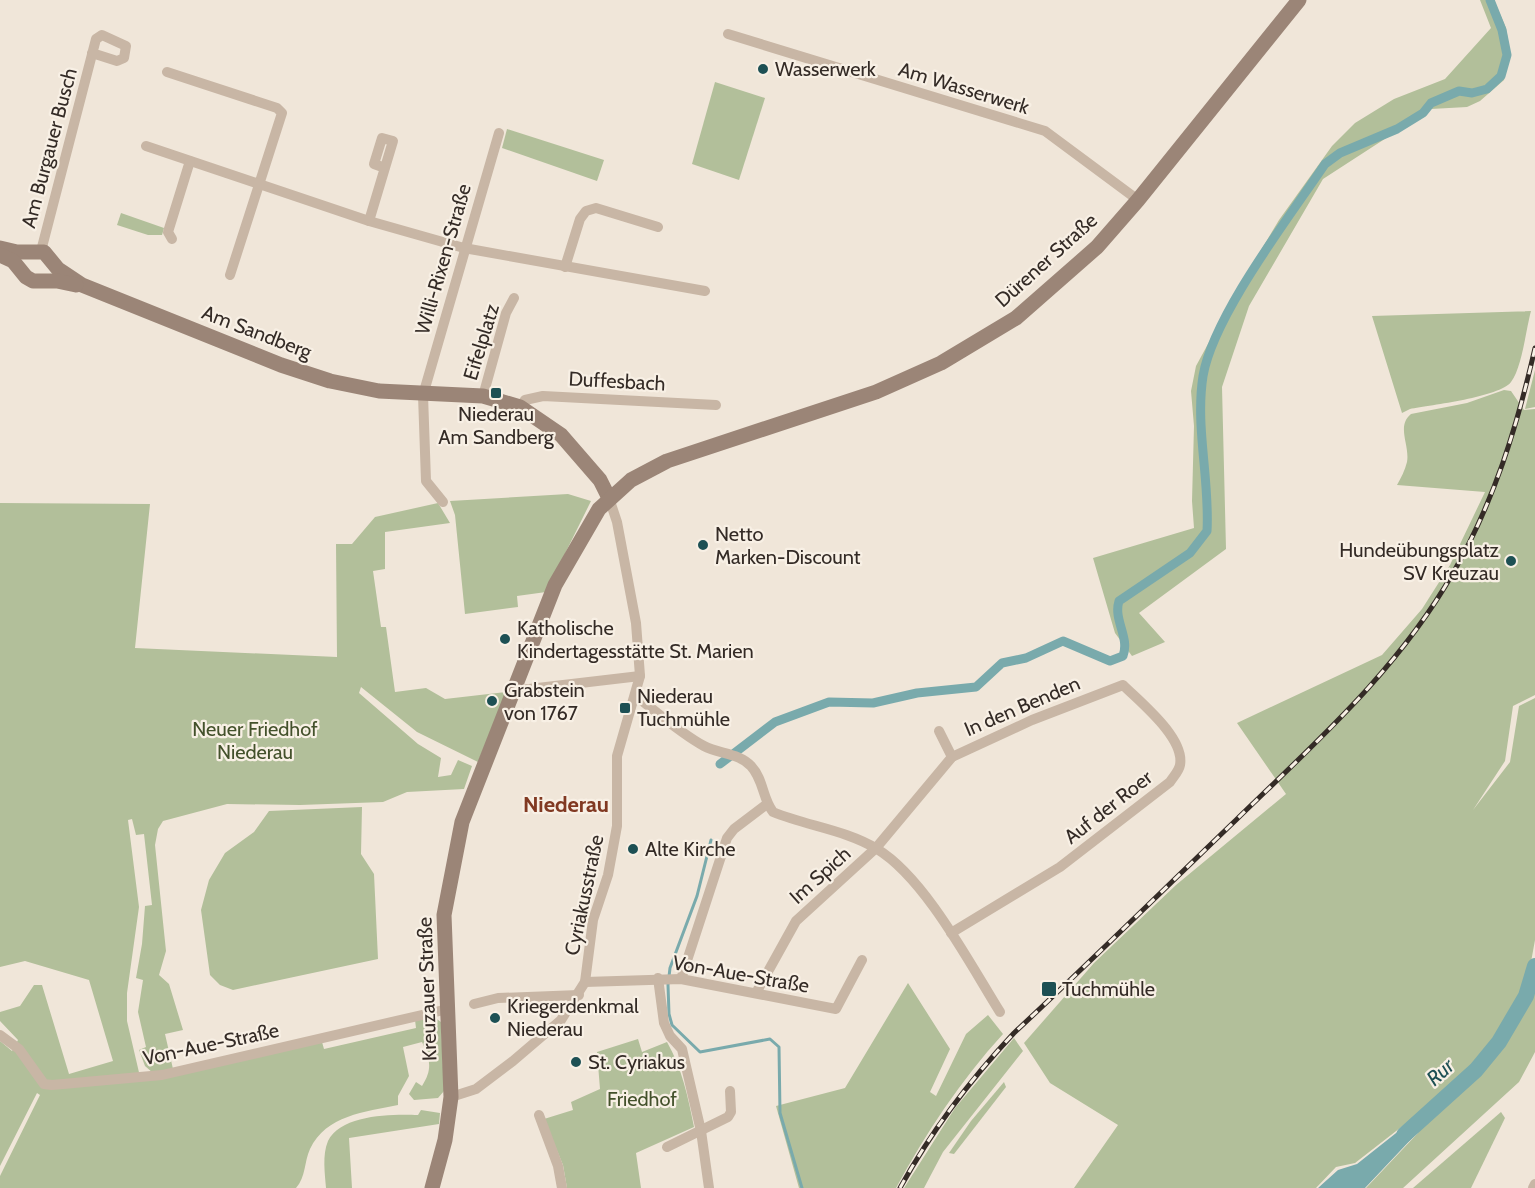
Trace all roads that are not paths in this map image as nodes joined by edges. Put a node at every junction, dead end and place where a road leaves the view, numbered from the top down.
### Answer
1 (1299, 0) edge
2 (728, 34) dead end
3 (92, 53) dead end
4 (167, 72) dead end
5 (499, 133) dead end
6 (146, 146) dead end
7 (190, 161) junction
8 (385, 168) dead end
9 (259, 184) junction
10 (1138, 200) junction
11 (369, 221) junction
12 (658, 227) dead end
13 (172, 239) dead end
14 (0, 248) edge
15 (464, 248) junction
16 (36, 251) junction
17 (0, 255) edge
18 (52, 263) junction
19 (565, 267) junction
20 (22, 270) junction
21 (230, 275) dead end
22 (45, 280) junction
23 (82, 285) junction
24 (705, 291) dead end
25 (514, 298) dead end
26 (423, 395) junction
27 (483, 396) junction
28 (716, 405) dead end
29 (520, 406) junction
30 (609, 498) junction
31 (443, 502) dead end
32 (640, 676) junction
33 (1106, 690) joint
34 (512, 691) junction
35 (636, 696) junction
36 (939, 731) dead end
37 (952, 757) junction
38 (767, 804) junction
39 (876, 848) junction
40 (951, 933) junction
41 (862, 960) dead end
42 (669, 978) junction
43 (585, 982) junction
44 (756, 993) junction
45 (579, 995) junction
46 (474, 1004) dead end
47 (448, 1009) junction
48 (1000, 1012) dead end
49 (0, 1035) edge
50 (730, 1091) dead end
51 (452, 1097) junction
52 (539, 1115) dead end
53 (700, 1131) junction
54 (667, 1147) dead end
55 (432, 1188) edge
56 (562, 1188) edge
57 (709, 1188) edge

1 - 10 main road, Dürener Straße
2 - 10 street, Am Wasserwerk
3 - 16 street, Am Burgauer Busch
4 - 9 street
5 - 15 street, Willi-Rixen-Straße
6 - 7 street
7 - 9 street
7 - 13 street
8 - 11 street
9 - 11 street
9 - 21 street
10 - 30 main road, Dürener Straße
11 - 15 street
12 - 19 street
14 - 16 main road
15 - 19 street
15 - 26 street, Willi-Rixen-Straße
16 - 18 main road
16 - 20 main road
17 - 20 main road
18 - 22 main road
18 - 23 main road
19 - 24 street
20 - 22 main road
22 - 23 main road
23 - 26 main road, Am Sandberg
25 - 27 street, Eifelplatz
26 - 27 main road, Am Sandberg
26 - 31 street
27 - 29 main road, Am Sandberg
28 - 29 street, Duffesbach
29 - 30 main road, Am Sandberg
30 - 32 street, Cyriakusstraße
30 - 34 main road, Kreuzauer Straße
32 - 34 street
32 - 35 street, Cyriakusstraße
33 - 37 street, In den Benden
33 - 40 street, Auf der Roer
34 - 47 main road, Kreuzauer Straße
35 - 38 street
35 - 43 street, Cyriakusstraße
36 - 37 street, In den Benden
37 - 39 street, In den Benden
38 - 39 street
38 - 42 street
39 - 40 street
39 - 44 street, Im Spich
40 - 48 street
41 - 44 street, Von-Aue-Straße
42 - 43 street, Von-Aue-Straße
42 - 44 street, Von-Aue-Straße
42 - 53 street
43 - 45 street, Cyriakusstraße
45 - 46 street
45 - 51 street, Cyriakusstraße
47 - 49 street, Von-Aue-Straße
47 - 51 main road, Kreuzauer Straße
50 - 53 street
51 - 55 main road, Kreuzauer Straße
52 - 56 street
53 - 54 street
53 - 57 street

